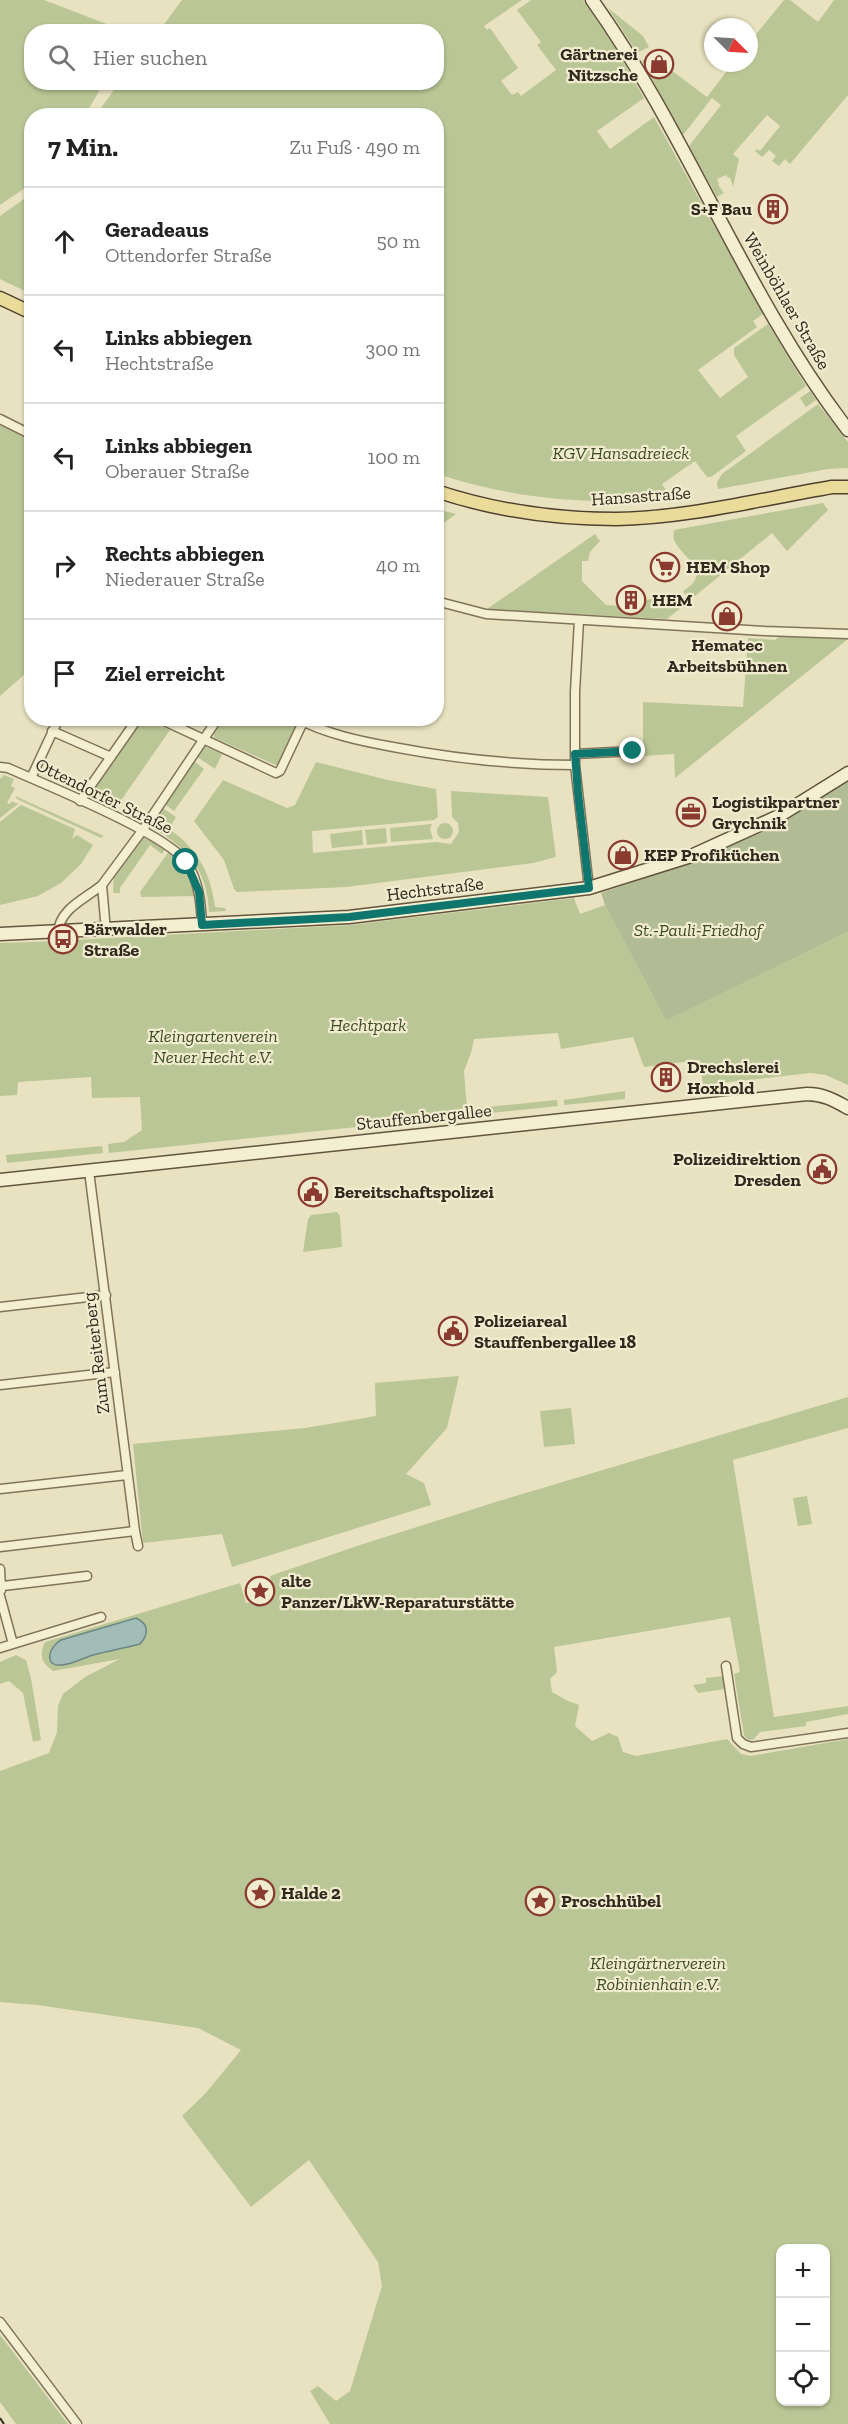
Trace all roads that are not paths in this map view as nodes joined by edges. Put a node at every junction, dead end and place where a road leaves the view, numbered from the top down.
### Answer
1 (592, 0) edge
2 (0, 298) edge
3 (24, 309) edge
4 (0, 419) edge
5 (848, 430) edge
6 (24, 431) edge
7 (848, 487) edge
8 (444, 494) edge
9 (444, 603) edge
10 (579, 620) junction
11 (848, 634) edge
12 (54, 726) edge
13 (132, 726) edge
14 (175, 726) edge
15 (212, 726) edge
16 (297, 726) edge
17 (313, 726) edge
18 (52, 731) junction
19 (203, 739) junction
20 (633, 751) dead end
21 (575, 754) junction
22 (111, 757) junction
23 (575, 765) junction
24 (4, 768) edge
25 (848, 773) edge
26 (31, 778) junction
27 (81, 801) junction
28 (142, 831) junction
29 (102, 885) junction
30 (589, 888) junction
31 (202, 925) junction
32 (106, 930) junction
33 (58, 933) junction
34 (0, 934) edge
35 (848, 1108) edge
36 (89, 1171) junction
37 (0, 1180) edge
38 (106, 1295) junction
39 (0, 1307) edge
40 (115, 1372) junction
41 (0, 1385) edge
42 (127, 1475) junction
43 (0, 1489) edge
44 (135, 1531) junction
45 (138, 1546) dead end
46 (0, 1547) edge
47 (0, 1569) edge
48 (87, 1576) dead end
49 (1, 1592) edge
50 (101, 1617) dead end
51 (13, 1644) junction
52 (0, 1648) edge
53 (726, 1666) dead end
54 (848, 1733) edge
55 (0, 2322) edge
56 (77, 2424) edge

1 - 5 street, Weinböhlaer Straße
2 - 3 main road
4 - 6 street
7 - 8 main road, Hansastraße
9 - 10 street
10 - 11 street
10 - 21 street
12 - 18 street
13 - 22 street
14 - 19 street
15 - 19 street
16 - 19 street
17 - 23 street
18 - 22 street
18 - 26 street
19 - 28 street
20 - 21 street
21 - 23 street
22 - 27 street
23 - 30 street
24 - 26 street, Ottendorfer Straße
25 - 30 street, Hechtstraße
26 - 27 street, Ottendorfer Straße
27 - 28 street, Ottendorfer Straße
28 - 29 street
28 - 31 street, Ottendorfer Straße
29 - 32 street
29 - 33 street
30 - 31 street, Hechtstraße
31 - 32 street, Hechtstraße
32 - 33 street, Hechtstraße
33 - 34 street, Hechtstraße
35 - 36 street, Stauffenbergallee
36 - 37 street, Stauffenbergallee
36 - 38 street, Zum Reiterberg
38 - 39 street
38 - 40 street, Zum Reiterberg
40 - 41 street
40 - 42 street, Zum Reiterberg
42 - 43 street
42 - 44 street, Zum Reiterberg
44 - 45 street, Zum Reiterberg
44 - 46 street
47 - 49 street
48 - 49 street
49 - 51 street
50 - 51 street
51 - 52 street
53 - 54 street
55 - 56 street

